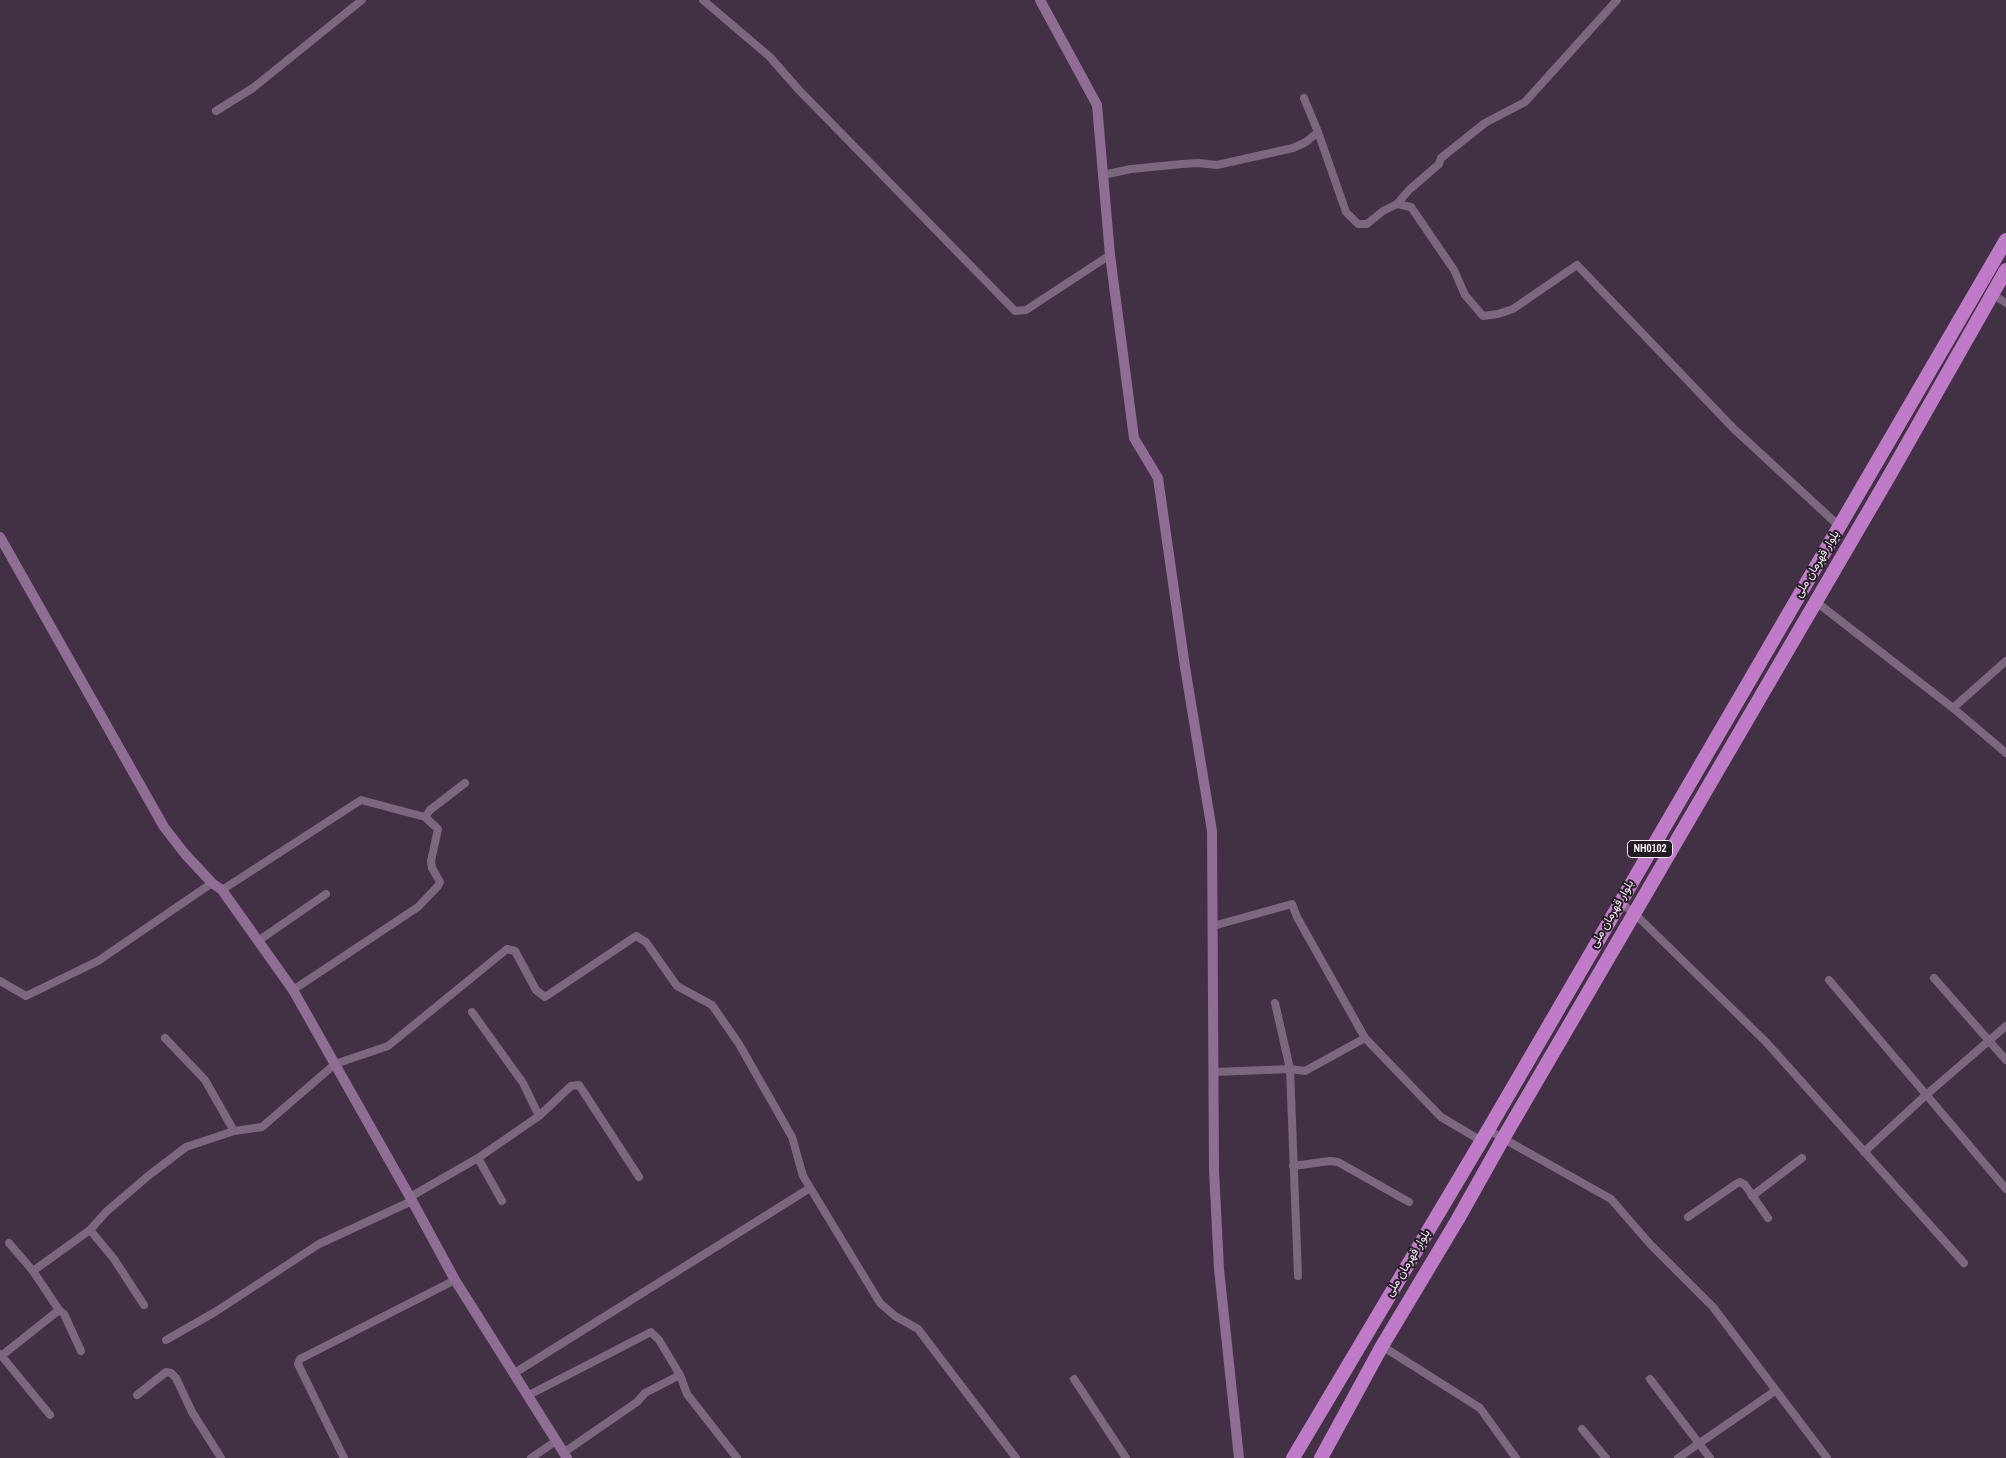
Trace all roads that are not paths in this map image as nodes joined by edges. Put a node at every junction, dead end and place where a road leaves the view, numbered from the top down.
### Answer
1 (362, 0) edge
2 (703, 0) edge
3 (1040, 0) edge
4 (1617, 0) edge
5 (1304, 98) dead end
6 (216, 111) dead end
7 (1318, 132) junction
8 (1103, 174) junction
9 (1397, 204) junction
10 (2006, 240) edge
11 (1110, 255) junction
12 (2006, 270) edge
13 (1992, 294) junction
14 (2006, 303) edge
15 (1839, 526) junction
16 (0, 537) edge
17 (1816, 601) junction
18 (2006, 661) edge
19 (1953, 708) junction
20 (2006, 753) edge
21 (465, 783) dead end
22 (424, 817) junction
23 (212, 883) junction
24 (222, 890) junction
25 (326, 894) dead end
26 (1619, 902) junction
27 (1634, 913) junction
28 (1213, 926) junction
29 (258, 941) junction
30 (1934, 978) dead end
31 (1829, 980) dead end
32 (0, 981) edge
33 (293, 990) junction
34 (1275, 1003) dead end
35 (472, 1012) dead end
36 (2006, 1026) edge
37 (165, 1038) dead end
38 (1365, 1038) junction
39 (1988, 1040) junction
40 (2006, 1060) edge
41 (335, 1064) junction
42 (1290, 1069) junction
43 (1215, 1072) junction
44 (1926, 1095) junction
45 (539, 1116) junction
46 (234, 1131) junction
47 (1484, 1135) junction
48 (1504, 1137) junction
49 (1864, 1152) junction
50 (478, 1158) junction
51 (1802, 1158) dead end
52 (1293, 1166) junction
53 (639, 1177) dead end
54 (810, 1188) junction
55 (2006, 1190) edge
56 (1752, 1196) junction
57 (411, 1199) junction
58 (502, 1201) dead end
59 (1409, 1202) dead end
60 (1688, 1217) dead end
61 (1768, 1218) dead end
62 (90, 1230) junction
63 (9, 1243) dead end
64 (1964, 1263) dead end
65 (33, 1271) junction
66 (1298, 1276) dead end
67 (455, 1280) junction
68 (144, 1305) dead end
69 (59, 1310) junction
70 (166, 1340) dead end
71 (1382, 1346) junction
72 (81, 1351) dead end
73 (1, 1355) edge
74 (513, 1374) junction
75 (680, 1374) junction
76 (1074, 1378) dead end
77 (1650, 1379) dead end
78 (1775, 1391) junction
79 (137, 1395) dead end
80 (527, 1396) junction
81 (50, 1415) dead end
82 (1582, 1429) dead end
83 (556, 1441) junction
84 (1698, 1443) junction
85 (565, 1456) edge
86 (221, 1458) edge
87 (344, 1458) edge
88 (531, 1458) edge
89 (737, 1458) edge
90 (1016, 1458) edge
91 (1126, 1458) edge
92 (1239, 1458) edge
93 (1293, 1458) edge
94 (1321, 1458) edge
95 (1516, 1458) edge
96 (1606, 1458) edge
97 (1678, 1458) edge
98 (1710, 1458) edge
99 (1827, 1458) edge

1 - 6 street
2 - 11 street
3 - 8 street
4 - 9 street
5 - 7 street
7 - 8 street
7 - 9 street
8 - 11 street
9 - 15 street
10 - 15 highway, بلوار قهرمان ملی / NH0102
11 - 28 street
12 - 13 highway, بلوار قهرمان ملی / NH0102
13 - 14 street
13 - 17 highway, بلوار قهرمان ملی / NH0102
15 - 26 highway, بلوار قهرمان ملی / NH0102
16 - 23 street
17 - 19 street
17 - 27 highway, بلوار قهرمان ملی / NH0102
18 - 19 street
19 - 20 street
21 - 22 street
22 - 24 street
22 - 33 street
23 - 24 street
23 - 32 street
24 - 29 street
25 - 29 street
26 - 27 street
26 - 47 highway, بلوار قهرمان ملی / NH0102
27 - 48 highway, بلوار قهرمان ملی / NH0102
27 - 49 street
28 - 38 street
28 - 43 street
29 - 33 street
30 - 39 street
31 - 44 street
33 - 41 street
34 - 42 street
35 - 45 street
36 - 39 street
37 - 46 street
38 - 42 street
38 - 47 street
39 - 40 street
39 - 44 street
41 - 46 street
41 - 54 street
41 - 57 street
42 - 43 street
42 - 52 street
43 - 92 street
44 - 49 street
44 - 55 street
45 - 50 street
45 - 53 street
46 - 62 street
47 - 48 street
47 - 93 highway, بلوار قهرمان ملی / NH0102
48 - 71 highway, بلوار قهرمان ملی / NH0102
48 - 78 street
49 - 64 street
50 - 57 street
50 - 58 street
51 - 56 street
52 - 59 street
52 - 66 street
54 - 74 street
54 - 90 street
56 - 60 street
56 - 61 street
57 - 67 street
57 - 70 street
62 - 65 street
62 - 68 street
63 - 65 street
65 - 69 street
67 - 74 street
67 - 87 street
69 - 72 street
69 - 73 street
71 - 94 highway, بلوار قهرمان ملی / NH0102
71 - 95 street
73 - 81 street
74 - 80 street
75 - 80 street
75 - 85 street
75 - 89 street
76 - 91 street
77 - 84 street
78 - 84 street
78 - 99 street
79 - 86 street
80 - 83 street
82 - 96 street
83 - 85 street
83 - 88 street
84 - 97 street
84 - 98 street

